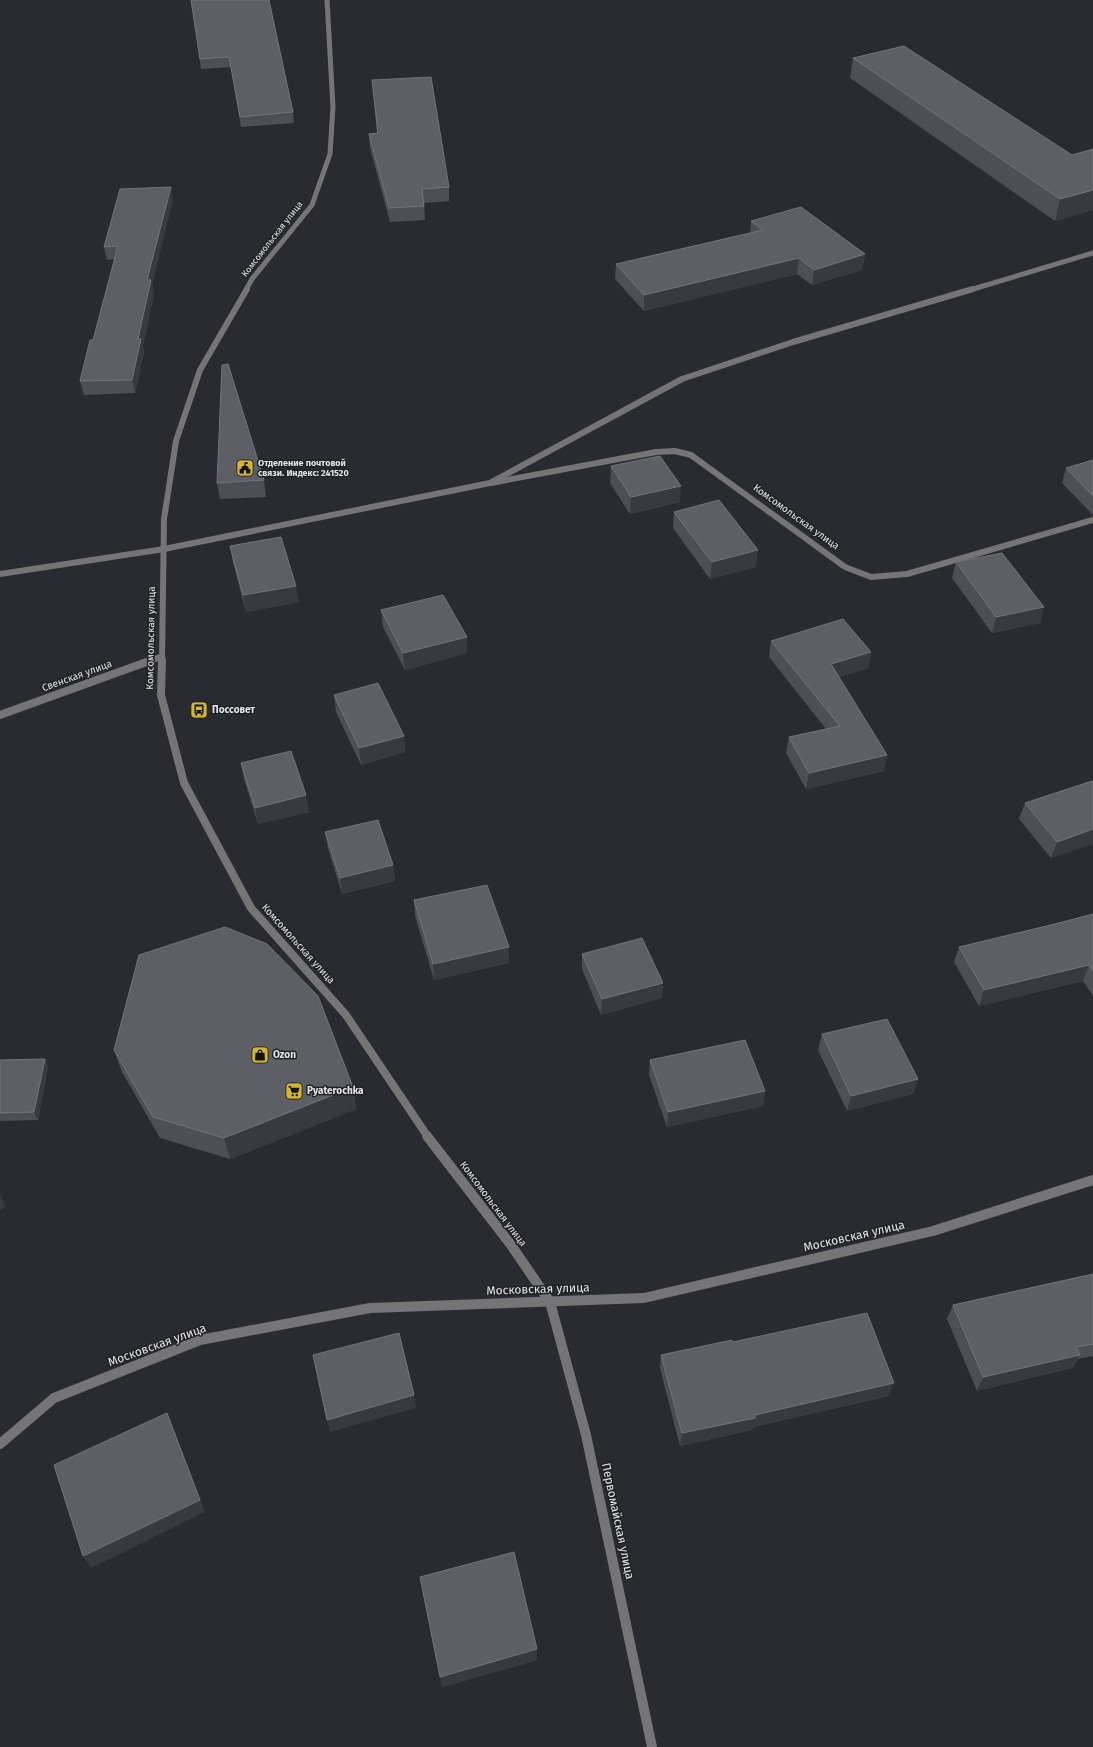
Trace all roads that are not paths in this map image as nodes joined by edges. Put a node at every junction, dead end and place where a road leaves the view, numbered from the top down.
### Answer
1 (327, 0) edge
2 (1093, 253) edge
3 (490, 483) junction
4 (1093, 520) edge
5 (164, 549) junction
6 (0, 574) edge
7 (162, 656) junction
8 (0, 715) edge
9 (1093, 1180) edge
10 (550, 1302) junction
11 (0, 1444) edge
12 (652, 1747) edge

1 - 5 street, Комсомольская улица
2 - 3 street, Комсомольская улица
3 - 4 street, Комсомольская улица
3 - 5 street, Комсомольская улица
5 - 6 street
5 - 7 street, Комсомольская улица
7 - 8 street, Свенская улица
7 - 10 street, Комсомольская улица
9 - 10 street, Московская улица
10 - 11 street, Московская улица
10 - 12 street, Первомайская улица

